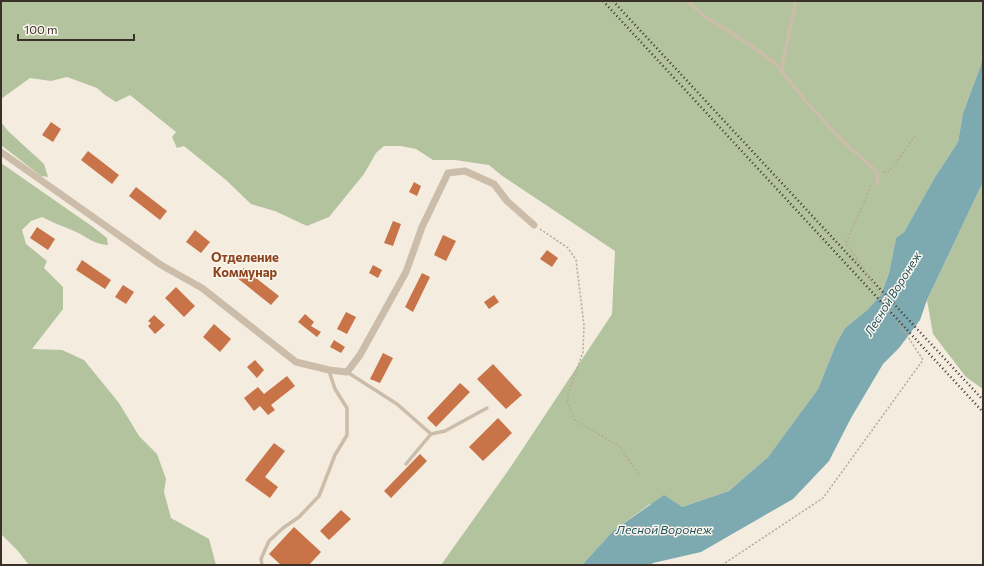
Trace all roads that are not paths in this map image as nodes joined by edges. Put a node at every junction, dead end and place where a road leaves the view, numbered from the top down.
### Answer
1 (687, 1) edge
2 (796, 1) edge
3 (781, 71) junction
4 (1, 152) edge
5 (878, 184) dead end
6 (534, 225) road end
7 (329, 370) junction
8 (347, 372) junction
9 (487, 408) dead end
10 (431, 434) junction
11 (406, 464) dead end
12 (262, 565) edge

1 - 3 lane
2 - 3 lane
3 - 5 lane
4 - 7 street
6 - 8 street
7 - 8 street
7 - 12 lane
8 - 10 lane
9 - 10 lane
10 - 11 lane

